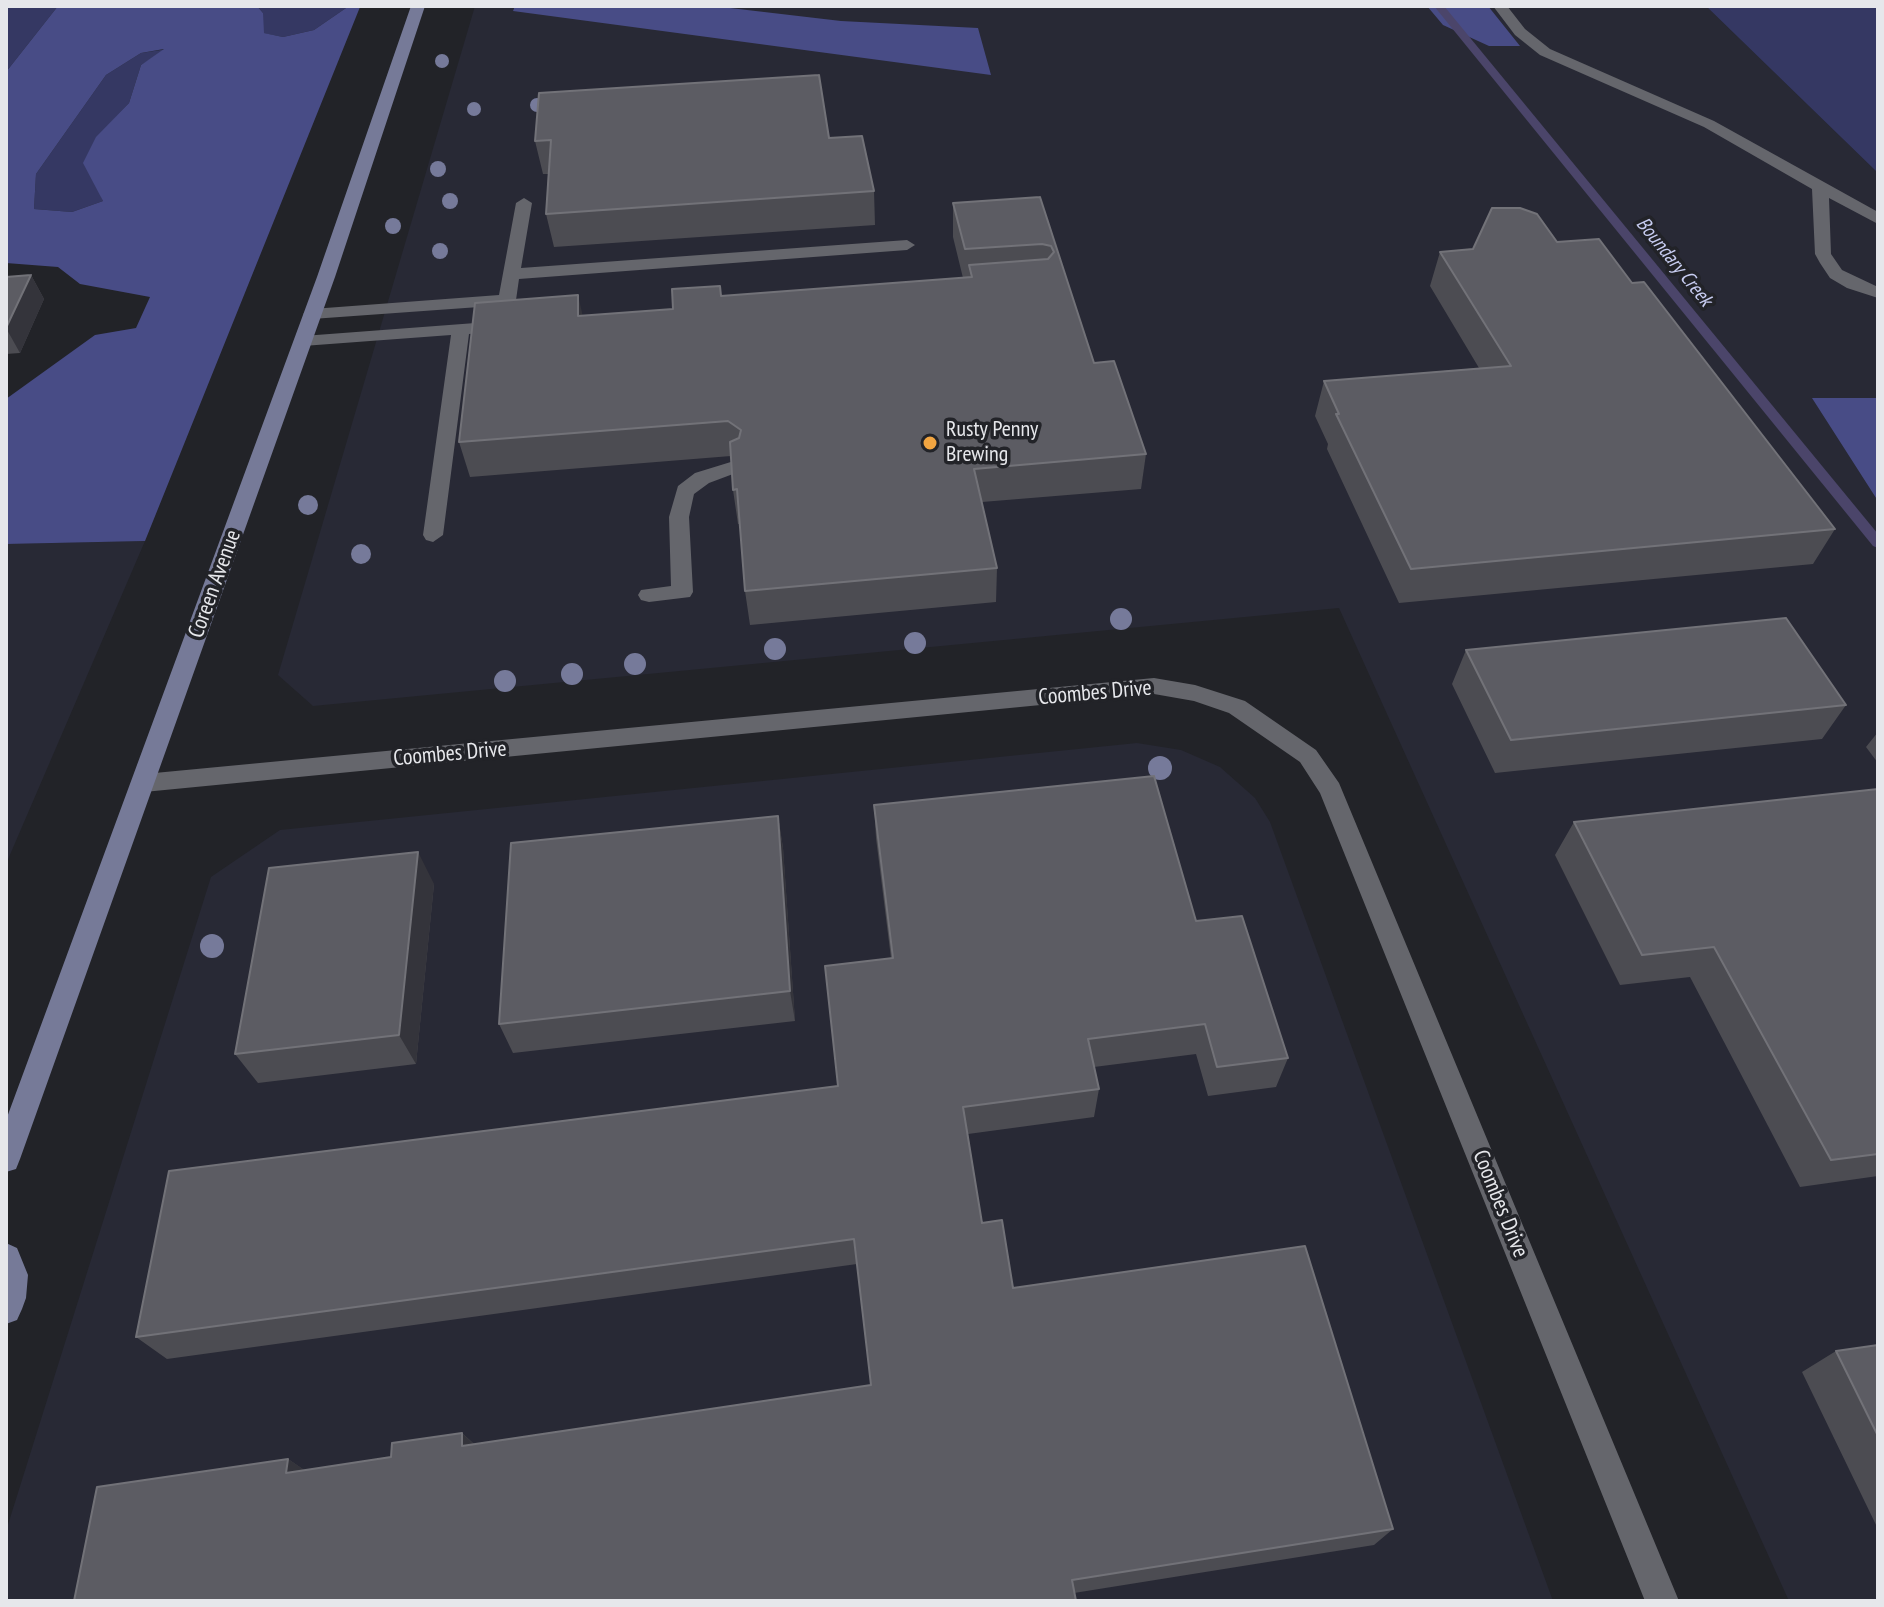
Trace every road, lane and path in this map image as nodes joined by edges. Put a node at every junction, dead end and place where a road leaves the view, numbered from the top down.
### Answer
1 (418, 6) edge
2 (1500, 6) edge
3 (1820, 186) junction
4 (524, 203) dead end
5 (1878, 219) edge
6 (907, 245) dead end
7 (512, 274) junction
8 (1878, 293) edge
9 (312, 314) junction
10 (524, 324) edge
11 (461, 329) junction
12 (303, 341) junction
13 (734, 467) edge
14 (433, 535) dead end
15 (649, 595) dead end
16 (144, 783) junction
17 (6, 1159) edge
18 (6, 1258) edge
19 (6, 1309) edge
20 (1662, 1601) edge

1 - 9 street, Coreen Avenue
2 - 3 street
3 - 5 street
3 - 8 street
4 - 7 street
6 - 7 street
7 - 9 street
9 - 12 street, Coreen Avenue
10 - 11 street
11 - 12 street
11 - 14 street
12 - 16 street, Coreen Avenue
13 - 15 street
16 - 17 street, Coreen Avenue
16 - 20 street, Coombes Drive
18 - 19 street

